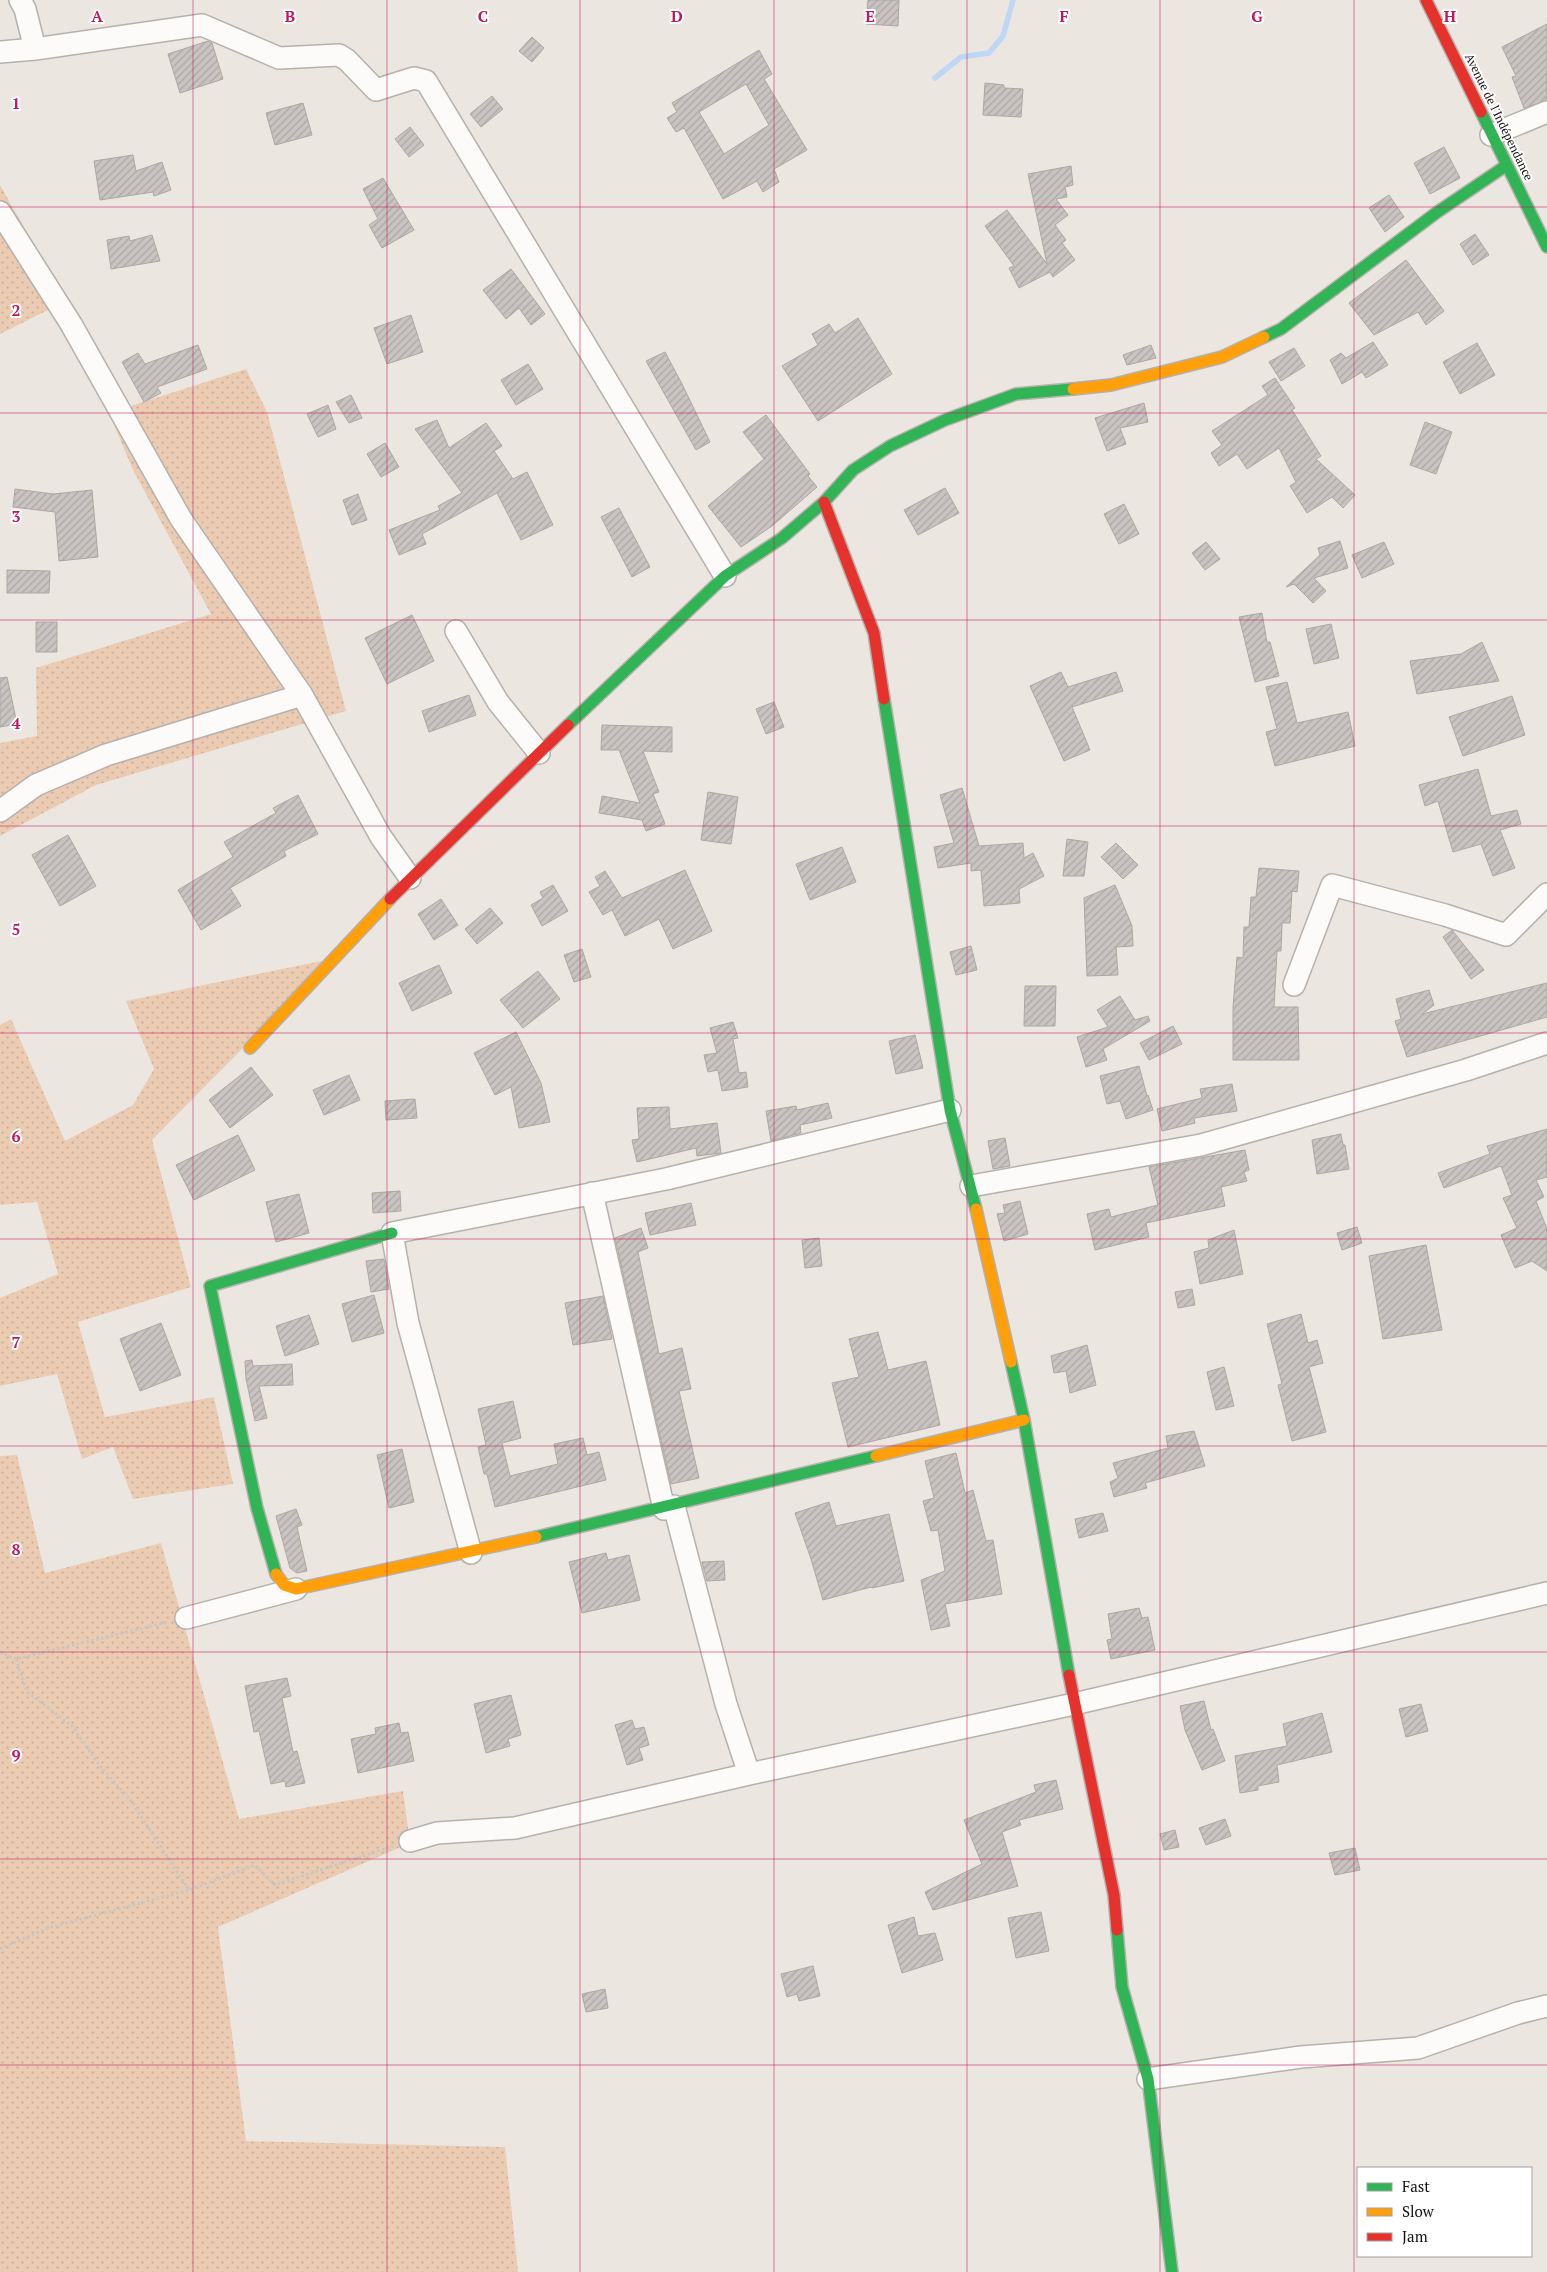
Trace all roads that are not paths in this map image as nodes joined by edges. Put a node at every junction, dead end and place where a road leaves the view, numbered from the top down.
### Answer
1 (20, 0) edge
2 (1426, 0) edge
3 (35, 49) junction
4 (0, 52) edge
5 (1547, 112) edge
6 (1491, 135) junction
7 (1507, 165) junction
8 (0, 212) edge
9 (1547, 247) edge
10 (824, 502) junction
11 (725, 576) junction
12 (456, 631) dead end
13 (302, 695) junction
14 (539, 753) junction
15 (0, 811) edge
16 (410, 878) junction
17 (1547, 894) edge
18 (1294, 985) dead end
19 (1547, 1043) edge
20 (250, 1048) dead end
21 (950, 1110) junction
22 (971, 1186) junction
23 (592, 1193) junction
24 (392, 1233) junction
25 (1024, 1420) junction
26 (669, 1508) junction
27 (471, 1553) junction
28 (296, 1589) junction
29 (1547, 1593) edge
30 (186, 1618) road end
31 (1074, 1704) junction
32 (749, 1774) junction
33 (410, 1841) road end
34 (1547, 2006) edge
35 (1148, 2079) junction
36 (1172, 2272) edge

1 - 3 street
2 - 6 street, Avenue de l'Indépendance
3 - 4 street
3 - 11 street
5 - 6 street
6 - 7 street, Avenue de l'Indépendance
7 - 9 street, Avenue de l'Indépendance
7 - 10 street
8 - 13 street
10 - 11 street
10 - 21 street
11 - 14 street
12 - 14 street
13 - 15 street
13 - 16 street
14 - 16 street
16 - 20 street
17 - 18 street
19 - 22 street
21 - 22 street
21 - 23 street
22 - 25 street
23 - 24 street
23 - 26 street
24 - 27 street
24 - 28 street
25 - 26 street
25 - 31 street
26 - 27 street
26 - 32 street
27 - 28 street
28 - 30 street
29 - 31 street
31 - 32 street
31 - 35 street
32 - 33 street
34 - 35 street
35 - 36 street

